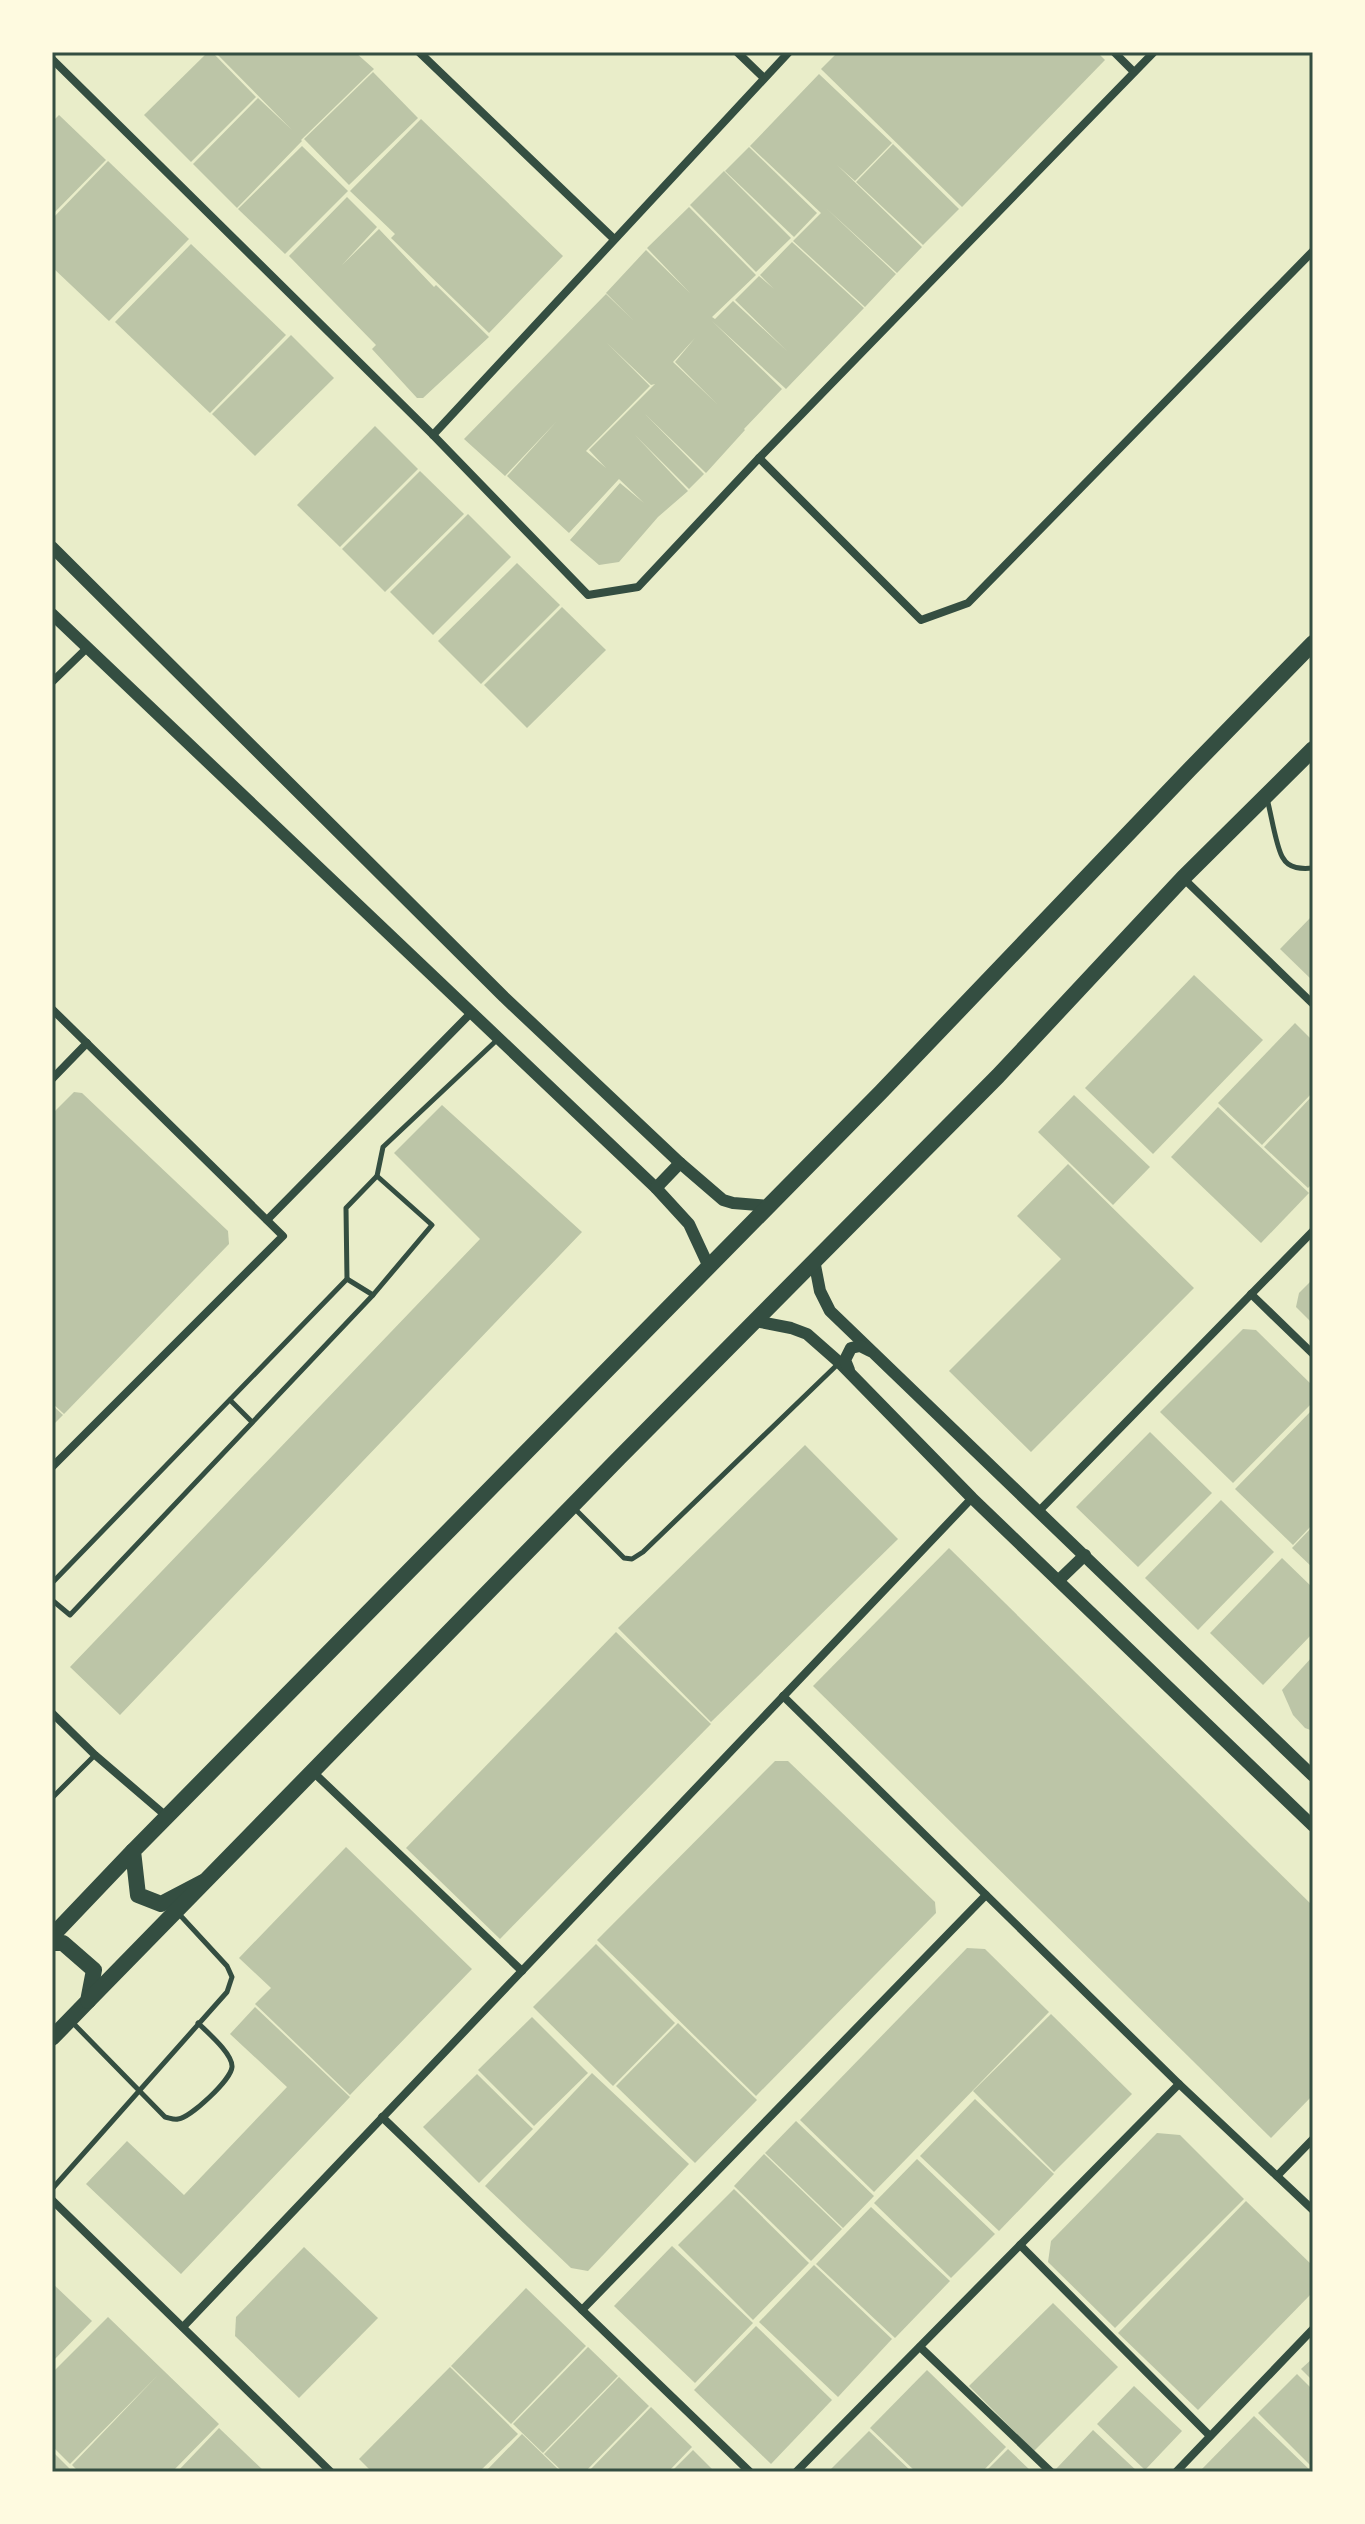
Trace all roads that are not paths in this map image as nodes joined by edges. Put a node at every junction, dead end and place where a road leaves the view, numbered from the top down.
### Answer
1 (419, 52) edge
2 (737, 52) edge
3 (789, 52) edge
4 (1114, 52) edge
5 (1154, 52) edge
6 (52, 59) edge
7 (1134, 72) junction
8 (764, 78) junction
9 (614, 239) junction
10 (1313, 251) edge
11 (433, 435) junction
12 (759, 458) junction
13 (52, 547) edge
14 (52, 614) edge
15 (1313, 643) edge
16 (87, 648) junction
17 (52, 682) edge
18 (1313, 749) edge
19 (1266, 796) junction
20 (1313, 868) edge
21 (1183, 878) junction
22 (1313, 1004) edge
23 (52, 1009) edge
24 (470, 1014) junction
25 (499, 1039) junction
26 (87, 1043) junction
27 (52, 1079) edge
28 (680, 1163) junction
29 (377, 1176) junction
30 (656, 1188) junction
31 (769, 1206) junction
32 (267, 1220) junction
33 (1313, 1231) edge
34 (814, 1260) junction
35 (709, 1267) junction
36 (347, 1279) junction
37 (1251, 1294) junction
38 (373, 1295) junction
39 (755, 1321) junction
40 (873, 1353) junction
41 (1313, 1354) edge
42 (840, 1363) junction
43 (852, 1375) junction
44 (230, 1400) junction
45 (252, 1422) junction
46 (52, 1467) edge
47 (972, 1498) junction
48 (572, 1506) junction
49 (1039, 1511) junction
50 (1085, 1555) junction
51 (1059, 1580) junction
52 (52, 1583) edge
53 (52, 1600) edge
54 (783, 1696) junction
55 (52, 1713) edge
56 (95, 1755) junction
57 (312, 1771) junction
58 (1313, 1776) edge
59 (52, 1798) edge
60 (165, 1815) junction
61 (1313, 1826) edge
62 (133, 1851) junction
63 (203, 1882) junction
64 (986, 1895) junction
65 (176, 1911) junction
66 (52, 1936) edge
67 (52, 1943) edge
68 (522, 1971) junction
69 (88, 2001) junction
70 (70, 2020) junction
71 (197, 2022) junction
72 (52, 2038) edge
73 (1179, 2084) junction
74 (141, 2090) junction
75 (382, 2117) junction
76 (1313, 2139) edge
77 (1277, 2176) junction
78 (52, 2189) edge
79 (52, 2200) edge
80 (1313, 2210) edge
81 (1020, 2245) junction
82 (582, 2310) junction
83 (183, 2327) junction
84 (1313, 2329) edge
85 (920, 2347) junction
86 (1210, 2436) junction
87 (331, 2472) edge
88 (750, 2472) edge
89 (796, 2472) edge
90 (1051, 2472) edge
91 (1176, 2472) edge

1 - 9 street
2 - 8 street
3 - 8 street
4 - 7 street
5 - 7 street
6 - 11 street
7 - 12 street
8 - 9 street
9 - 11 street
10 - 12 street
11 - 12 street
13 - 28 street
14 - 16 street
15 - 31 main road
16 - 17 street
16 - 24 street
18 - 19 main road
19 - 20 lane
19 - 21 main road
21 - 22 street
21 - 34 main road
23 - 26 street
24 - 25 street
24 - 32 street
25 - 29 lane
25 - 30 street
26 - 27 street
26 - 32 street
28 - 30 street
28 - 31 street
29 - 36 lane
29 - 38 lane
30 - 35 street
31 - 35 main road
32 - 46 street
33 - 37 street
34 - 39 main road
34 - 40 street
35 - 60 main road
36 - 38 lane
36 - 44 lane
37 - 41 street
37 - 49 street
38 - 45 lane
39 - 42 street
39 - 48 main road
40 - 43 street
40 - 49 street
42 - 43 street
42 - 48 lane
43 - 47 street
44 - 45 lane
44 - 52 lane
45 - 53 lane
47 - 51 street
47 - 54 street
48 - 57 main road
49 - 50 street
50 - 51 street
50 - 58 street
51 - 61 street
54 - 64 street
54 - 68 street
55 - 56 street
56 - 59 lane
56 - 60 street
57 - 63 main road
57 - 68 street
60 - 62 main road
62 - 63 main road
62 - 66 main road
63 - 65 main road
64 - 73 street
64 - 82 street
65 - 69 main road
65 - 71 lane
67 - 69 main road
68 - 75 street
69 - 70 main road
70 - 72 main road
70 - 74 lane
71 - 74 lane
71 - 74 lane
73 - 77 street
73 - 81 street
74 - 78 lane
75 - 82 street
75 - 83 street
76 - 77 street
77 - 80 street
79 - 83 street
81 - 85 street
81 - 86 street
82 - 88 street
83 - 87 street
84 - 86 street
85 - 89 street
85 - 90 street
86 - 91 street

